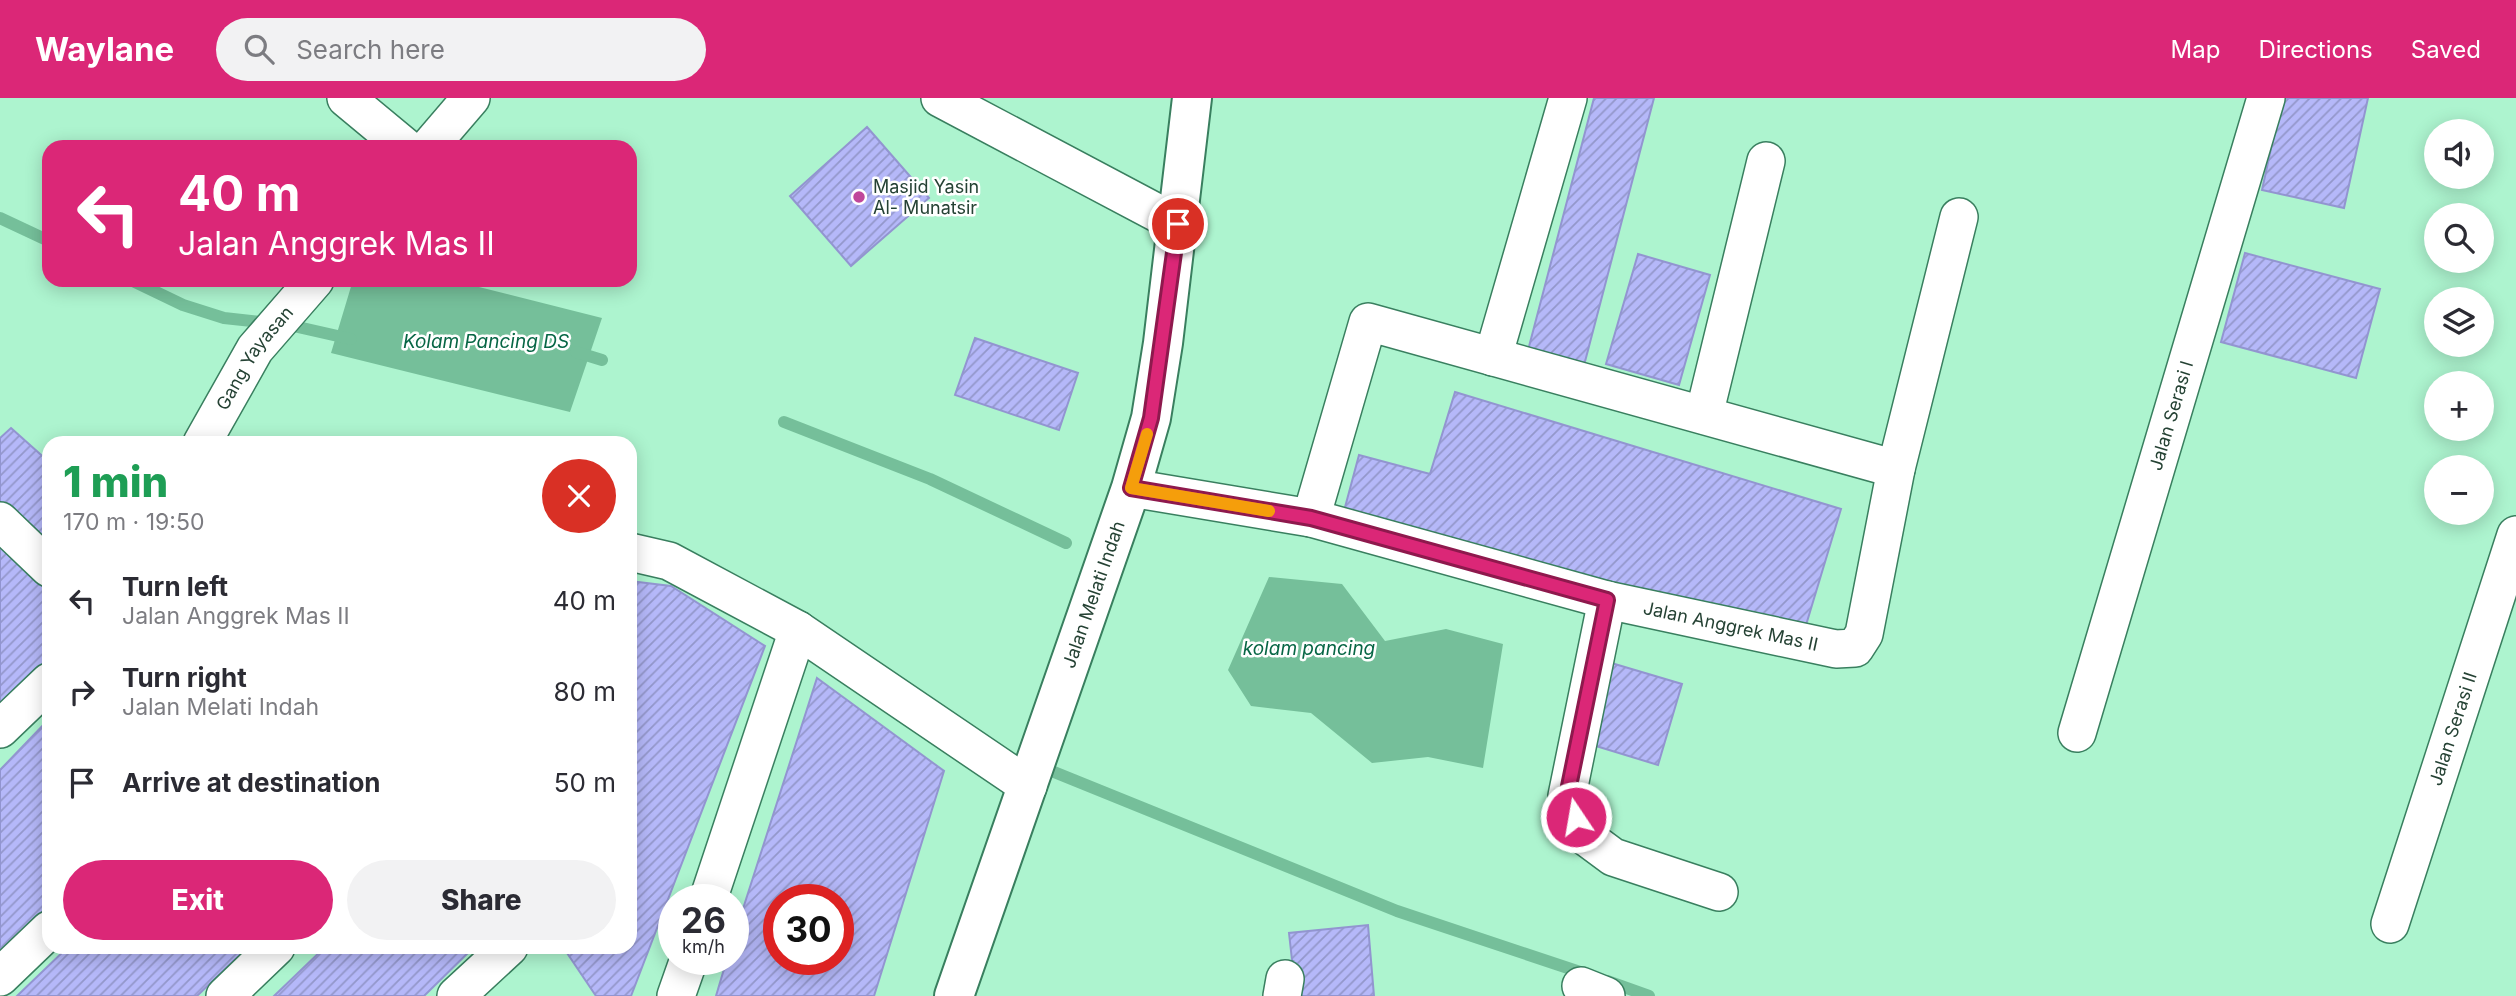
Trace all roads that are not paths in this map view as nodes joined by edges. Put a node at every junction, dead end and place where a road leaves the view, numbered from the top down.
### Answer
1 (346, 98) edge
2 (471, 98) edge
3 (940, 98) edge
4 (1192, 98) edge
5 (1568, 98) edge
6 (2266, 98) edge
7 (397, 140) edge
8 (435, 140) edge
9 (1766, 160) dead end
10 (1959, 217) dead end
11 (1178, 224) junction
12 (308, 287) edge
13 (1493, 357) junction
14 (1704, 415) junction
15 (206, 436) edge
16 (1896, 469) junction
17 (1131, 488) junction
18 (1311, 518) junction
19 (0, 520) edge
20 (2516, 535) edge
21 (637, 554) edge
22 (42, 561) edge
23 (1607, 600) junction
24 (798, 630) junction
25 (42, 689) edge
26 (0, 729) edge
27 (2077, 733) dead end
28 (1028, 786) junction
29 (713, 884) edge
30 (1719, 892) dead end
31 (2390, 924) dead end
32 (42, 937) edge
33 (269, 954) edge
34 (501, 954) edge
35 (683, 975) edge
36 (0, 978) edge
37 (225, 996) edge
38 (456, 996) edge
39 (676, 996) edge
40 (954, 996) edge

1 - 7 street
2 - 8 street
3 - 11 street
4 - 11 main road, Jalan Melati Indah
5 - 13 street
6 - 27 street, Jalan Serasi I
9 - 14 street
10 - 16 street, Jalan Anggrek Mas II
11 - 17 main road, Jalan Melati Indah
12 - 15 street, Gang Yayasan
13 - 14 street
13 - 18 street
14 - 16 street
16 - 23 street, Jalan Anggrek Mas II
17 - 18 street, Jalan Anggrek Mas II
17 - 28 main road, Jalan Melati Indah
18 - 23 street, Jalan Anggrek Mas II
19 - 22 street
20 - 31 street, Jalan Serasi II
21 - 24 street
23 - 30 street
24 - 28 street
24 - 29 street
25 - 26 street
28 - 40 main road, Jalan Melati Indah
32 - 36 street
33 - 37 street
34 - 38 street
35 - 39 street

